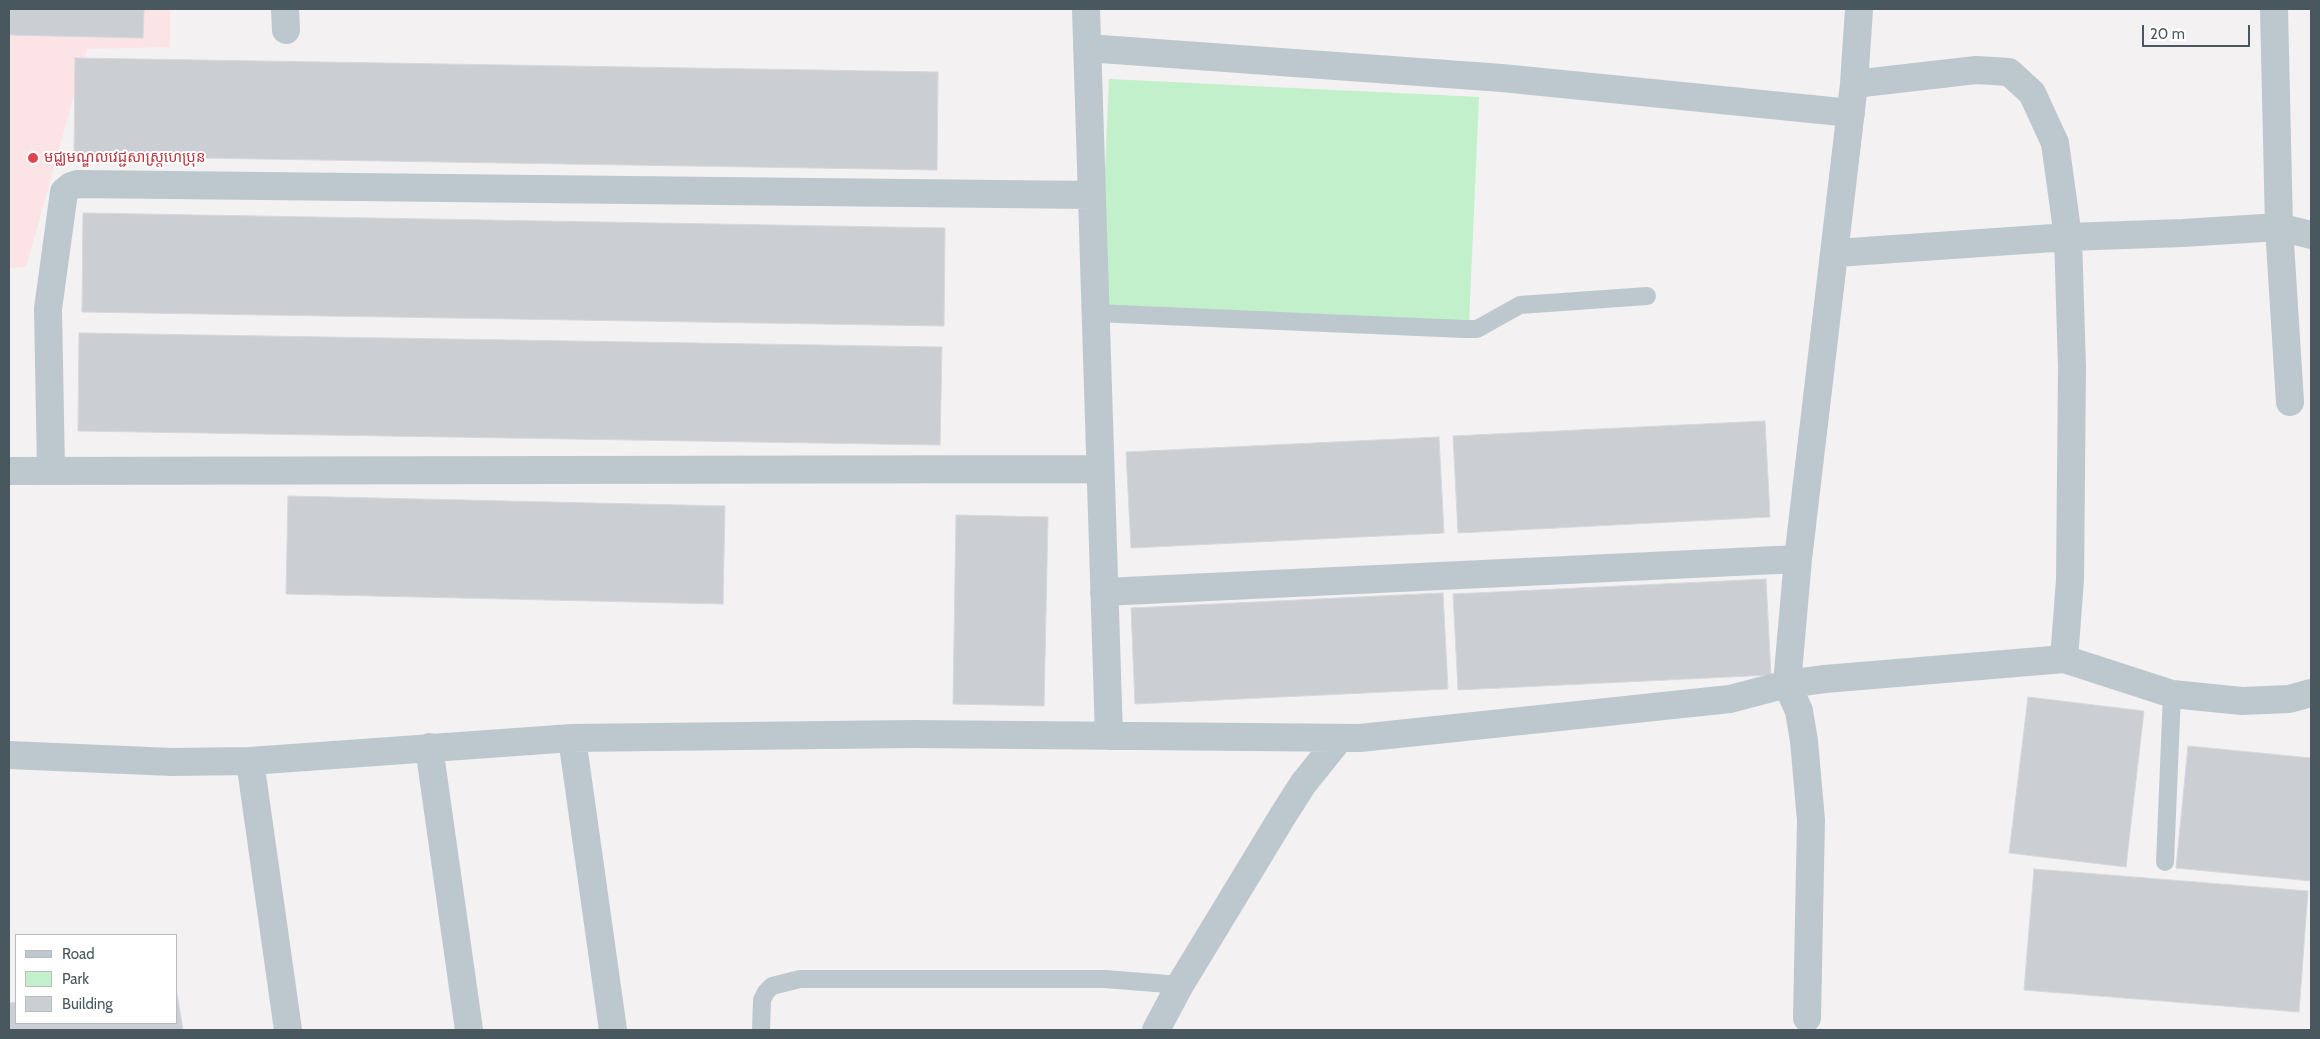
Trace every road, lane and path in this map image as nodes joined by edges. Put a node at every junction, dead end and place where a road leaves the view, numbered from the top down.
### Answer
1 (1086, 9) edge
2 (1859, 9) edge
3 (2274, 9) edge
4 (1087, 48) junction
5 (1854, 84) junction
6 (1851, 114) junction
7 (1091, 195) junction
8 (2280, 227) junction
9 (2311, 235) edge
10 (2068, 237) junction
11 (1836, 253) junction
12 (1647, 296) dead end
13 (1096, 313) junction
14 (2290, 402) dead end
15 (1100, 469) junction
16 (9, 471) edge
17 (51, 471) junction
18 (1798, 559) junction
19 (1104, 592) junction
20 (2064, 659) junction
21 (1788, 684) junction
22 (2311, 693) edge
23 (2172, 694) junction
24 (1108, 736) junction
25 (572, 738) junction
26 (1340, 738) junction
27 (429, 747) junction
28 (9, 754) edge
29 (250, 761) junction
30 (2165, 862) dead end
31 (1180, 985) junction
32 (1807, 1018) dead end
33 (288, 1030) edge
34 (469, 1030) edge
35 (613, 1030) edge
36 (761, 1030) edge
37 (1156, 1030) edge

1 - 4 street
2 - 5 street
3 - 8 street
4 - 6 street
4 - 7 street
5 - 6 street
5 - 10 street
6 - 11 street
7 - 13 street
7 - 17 street
8 - 9 street
8 - 10 street
8 - 14 street
10 - 11 street
10 - 20 street
11 - 18 street
12 - 13 lane
13 - 15 street
15 - 17 street
15 - 19 street
16 - 17 street
18 - 19 street
18 - 21 street
19 - 24 street
20 - 21 street
20 - 23 street
21 - 26 street
21 - 32 street
22 - 23 street
23 - 30 lane
24 - 25 street
24 - 26 street
25 - 27 street
25 - 35 street
26 - 31 street
27 - 29 street
27 - 34 street
28 - 29 street
29 - 33 street
31 - 36 lane
31 - 37 street

